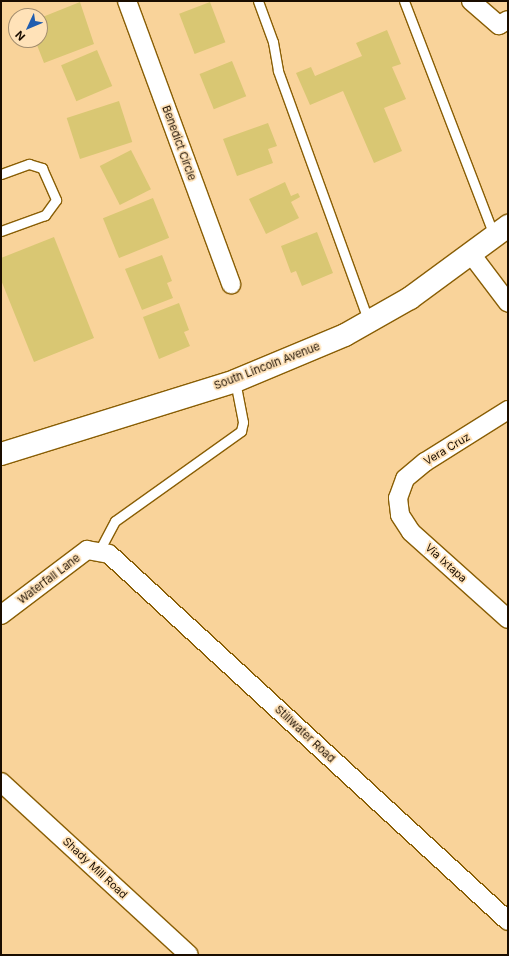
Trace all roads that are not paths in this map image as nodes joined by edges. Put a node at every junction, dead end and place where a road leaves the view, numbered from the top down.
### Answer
1 (127, 1) edge
2 (258, 1) edge
3 (404, 1) edge
4 (471, 1) edge
5 (503, 23) edge
6 (1, 174) edge
7 (1, 231) edge
8 (501, 231) edge
9 (471, 254) junction
10 (231, 284) dead end
11 (508, 303) edge
12 (369, 322) junction
13 (235, 381) junction
14 (508, 410) edge
15 (1, 454) edge
16 (398, 498) joint
17 (99, 551) junction
18 (1, 615) edge
19 (508, 619) edge
20 (1, 782) edge
21 (508, 921) edge
22 (189, 955) edge

1 - 10 street, Benedict Circle
2 - 12 lane
3 - 8 lane
4 - 5 street
6 - 7 lane
8 - 9 main road, South Lincoln Avenue
9 - 11 street
9 - 12 main road, South Lincoln Avenue
12 - 13 main road, South Lincoln Avenue
13 - 15 main road, South Lincoln Avenue
13 - 17 lane
14 - 16 street, Vera Cruz
16 - 19 street, Via Ixtapa
17 - 18 street, Waterfall Lane
17 - 21 street, Stillwater Road
20 - 22 street, Shady Mill Road

